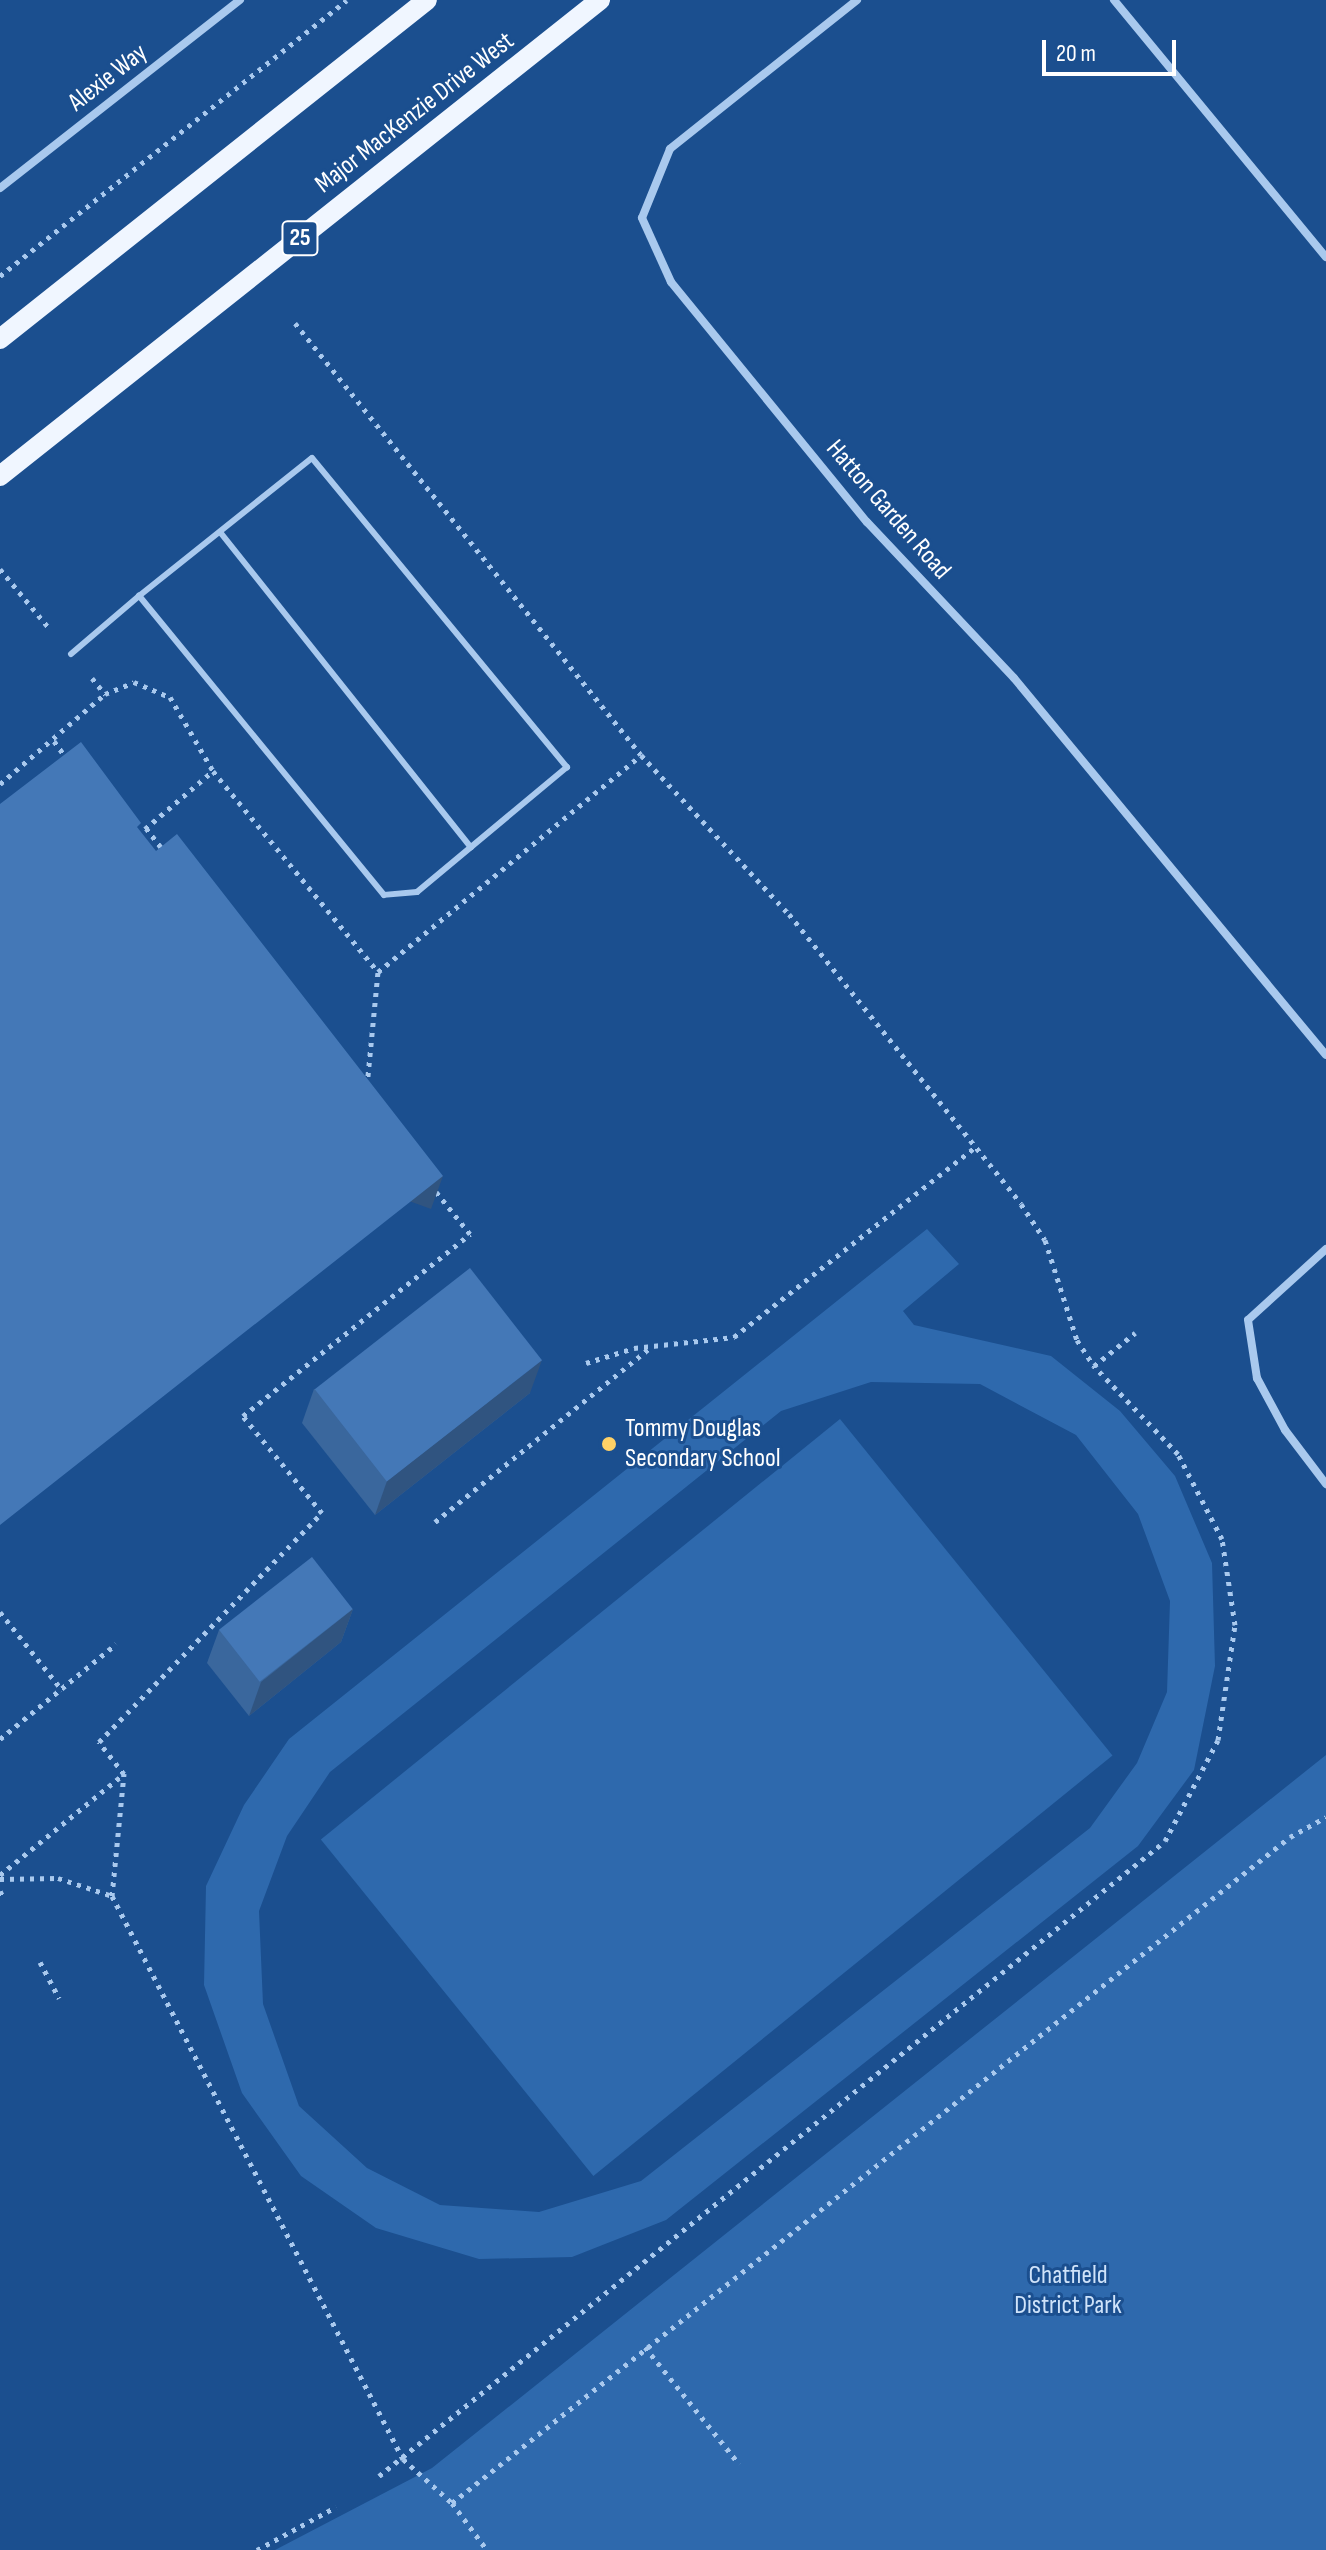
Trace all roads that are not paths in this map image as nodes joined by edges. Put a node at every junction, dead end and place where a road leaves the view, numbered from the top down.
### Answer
1 (240, 0) edge
2 (427, 0) edge
3 (600, 0) edge
4 (857, 0) edge
5 (1114, 0) edge
6 (0, 188) edge
7 (1326, 257) edge
8 (0, 339) edge
9 (0, 476) edge
10 (220, 532) junction
11 (139, 596) junction
12 (71, 654) dead end
13 (471, 847) junction
14 (1326, 1055) edge
15 (1326, 1249) edge
16 (1326, 1484) edge

1 - 6 street, Alexie Way
2 - 8 main road
3 - 9 main road, Major MacKenzie Drive West / 25
4 - 14 street, Hatton Garden Road
5 - 7 street
10 - 11 lane
10 - 13 lane
10 - 13 lane
11 - 12 lane
11 - 13 lane
15 - 16 street

